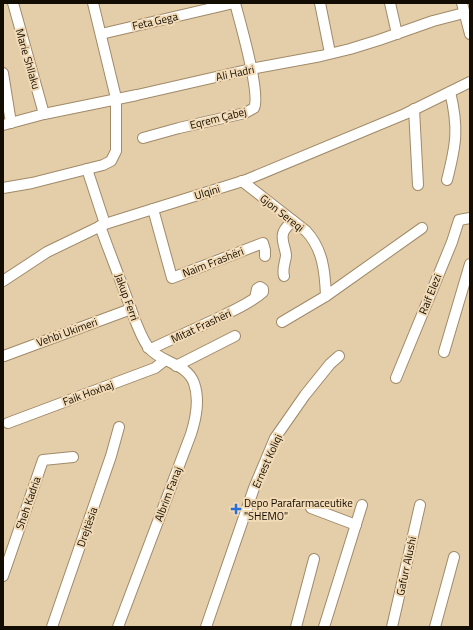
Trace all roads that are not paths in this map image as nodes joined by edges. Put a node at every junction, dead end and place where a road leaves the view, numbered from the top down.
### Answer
1 (13, 3) edge
2 (93, 3) edge
3 (234, 3) edge
4 (320, 3) edge
5 (390, 3) edge
6 (463, 8) edge
7 (100, 34) junction
8 (397, 34) junction
9 (470, 34) edge
10 (330, 53) junction
11 (251, 68) junction
12 (3, 73) edge
13 (470, 82) edge
14 (450, 92) junction
15 (116, 98) junction
16 (414, 109) junction
17 (44, 114) junction
18 (7, 124) edge
19 (143, 138) dead end
20 (87, 169) junction
21 (447, 180) dead end
22 (242, 181) junction
23 (418, 185) dead end
24 (3, 188) edge
25 (153, 208) junction
26 (470, 218) edge
27 (293, 221) junction
28 (103, 225) junction
29 (422, 228) dead end
30 (265, 256) dead end
31 (470, 264) edge
32 (284, 276) dead end
33 (3, 281) edge
34 (326, 296) junction
35 (254, 299) dead end
36 (131, 309) junction
37 (282, 322) dead end
38 (235, 336) dead end
39 (148, 348) junction
40 (444, 352) dead end
41 (4, 356) dead end
42 (339, 356) dead end
43 (165, 360) junction
44 (176, 366) junction
45 (396, 378) dead end
46 (8, 423) dead end
47 (119, 427) dead end
48 (73, 457) dead end
49 (362, 505) dead end
50 (420, 505) dead end
51 (311, 508) dead end
52 (356, 525) junction
53 (454, 557) dead end
54 (314, 560) dead end
55 (3, 576) edge
56 (52, 627) edge
57 (118, 627) edge
58 (206, 627) edge
59 (296, 627) edge
60 (324, 627) edge
61 (392, 627) edge
62 (435, 627) edge

1 - 17 street, Marie Shllaku
2 - 7 street
3 - 7 street, Feta Gega
3 - 11 street
4 - 10 street
5 - 8 street
6 - 8 street, Ali Hadri
6 - 9 street
7 - 15 street
8 - 10 street, Ali Hadri
10 - 11 street, Ali Hadri
11 - 15 street, Ali Hadri
11 - 19 street, Eqrem Çabej
12 - 18 street
13 - 14 street, Ulqini
14 - 16 street, Ulqini
14 - 21 street
15 - 17 street, Ali Hadri
15 - 20 street
16 - 22 street, Ulqini
16 - 23 street
17 - 18 street, Ali Hadri
20 - 24 street
20 - 28 street, Jakup Ferri
22 - 25 street, Ulqini
22 - 27 street, Gjon Sereqi
25 - 28 street, Ulqini
25 - 30 street, Naim Frashëri
26 - 45 street, Raif Elezi
27 - 32 street
27 - 34 street, Gjon Sereqi
28 - 33 street, Ulqini
28 - 36 street, Jakup Ferri
29 - 34 street
31 - 40 street
34 - 37 street
35 - 39 street, Mitat Frashëri
36 - 39 street, Jakup Ferri
36 - 41 street, Vehbi Ukimeri
38 - 44 street
39 - 43 street, Jakup Ferri
42 - 58 street, Ernest Koliqi
43 - 44 street, Albrim Fanaj
43 - 46 street, Faik Hoxhaj
44 - 57 street, Albrim Fanaj
47 - 56 street, Drejtësia
48 - 55 street, Sheh Kadria
49 - 52 street
50 - 61 street, Gafurr Alushi
51 - 52 street
52 - 60 street
53 - 62 street
54 - 59 street

